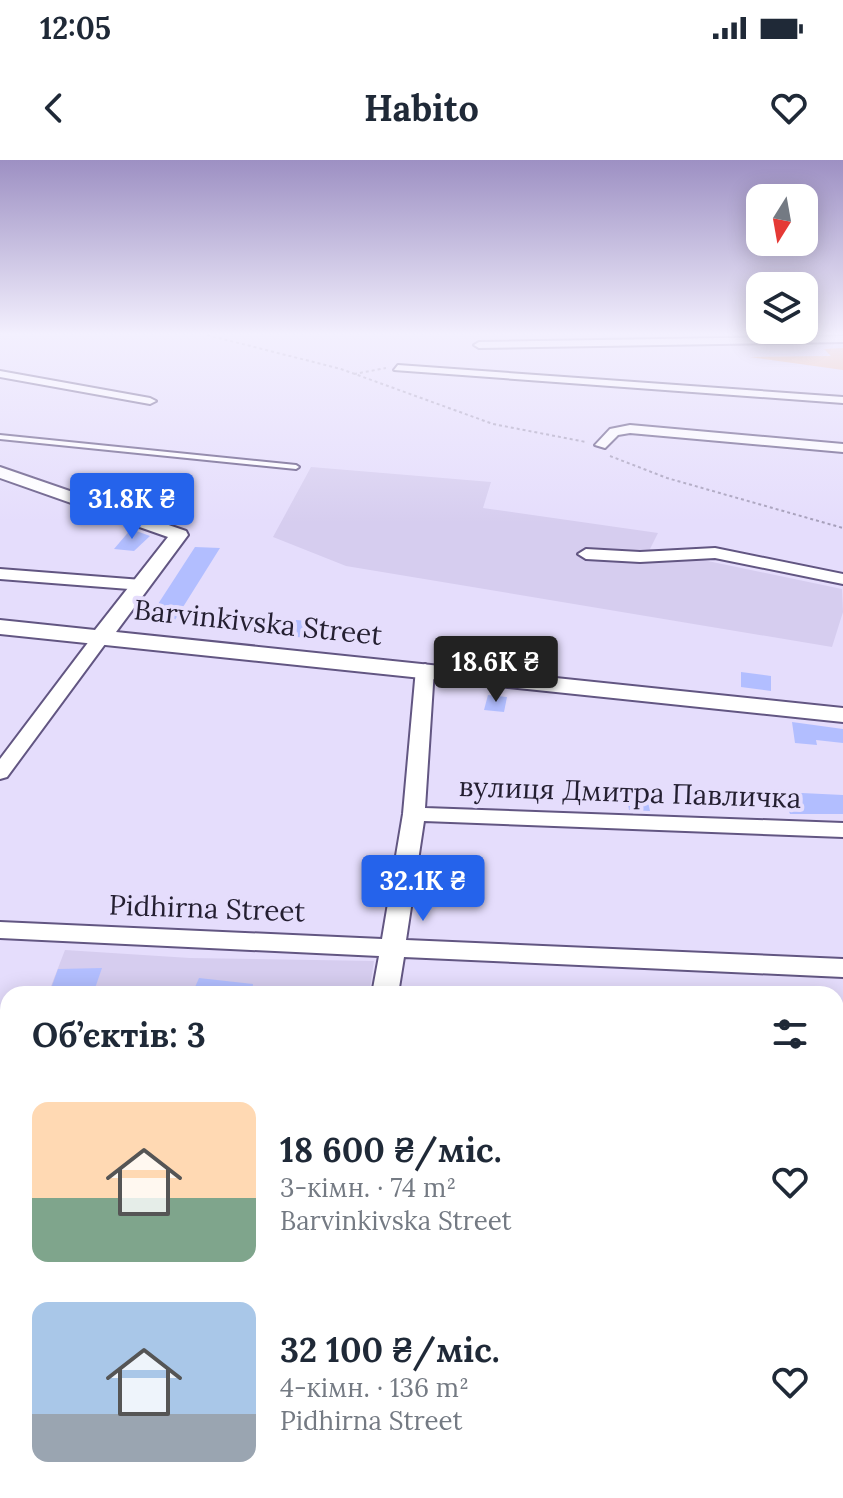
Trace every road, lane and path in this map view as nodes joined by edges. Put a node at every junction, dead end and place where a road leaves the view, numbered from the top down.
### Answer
1 (130, 397) edge
2 (417, 397) edge
3 (807, 397) edge
4 (843, 400) edge
5 (150, 401) dead end
6 (0, 437) edge
7 (601, 445) junction
8 (843, 448) edge
9 (296, 467) dead end
10 (0, 472) edge
11 (843, 528) edge
12 (586, 554) dead end
13 (0, 574) edge
14 (843, 579) edge
15 (142, 585) junction
16 (0, 627) edge
17 (102, 636) junction
18 (425, 669) junction
19 (843, 715) edge
20 (6, 752) edge
21 (0, 773) edge
22 (414, 814) junction
23 (843, 830) edge
24 (0, 930) edge
25 (393, 946) junction
26 (843, 968) edge
27 (386, 986) edge

1 - 5 street
2 - 7 path
3 - 4 street
6 - 9 lane
7 - 8 street
7 - 11 path
10 - 15 street
12 - 14 street
13 - 15 street
15 - 17 street
16 - 17 street, Barvinkivska Street
17 - 18 street, Barvinkivska Street
17 - 20 street
18 - 19 street, Barvinkivska Street
18 - 22 street
20 - 21 street
22 - 23 street, вулиця Дмитра Павличка
22 - 25 street
24 - 25 street, Pidhirna Street
25 - 26 street, Pidhirna Street
25 - 27 street

